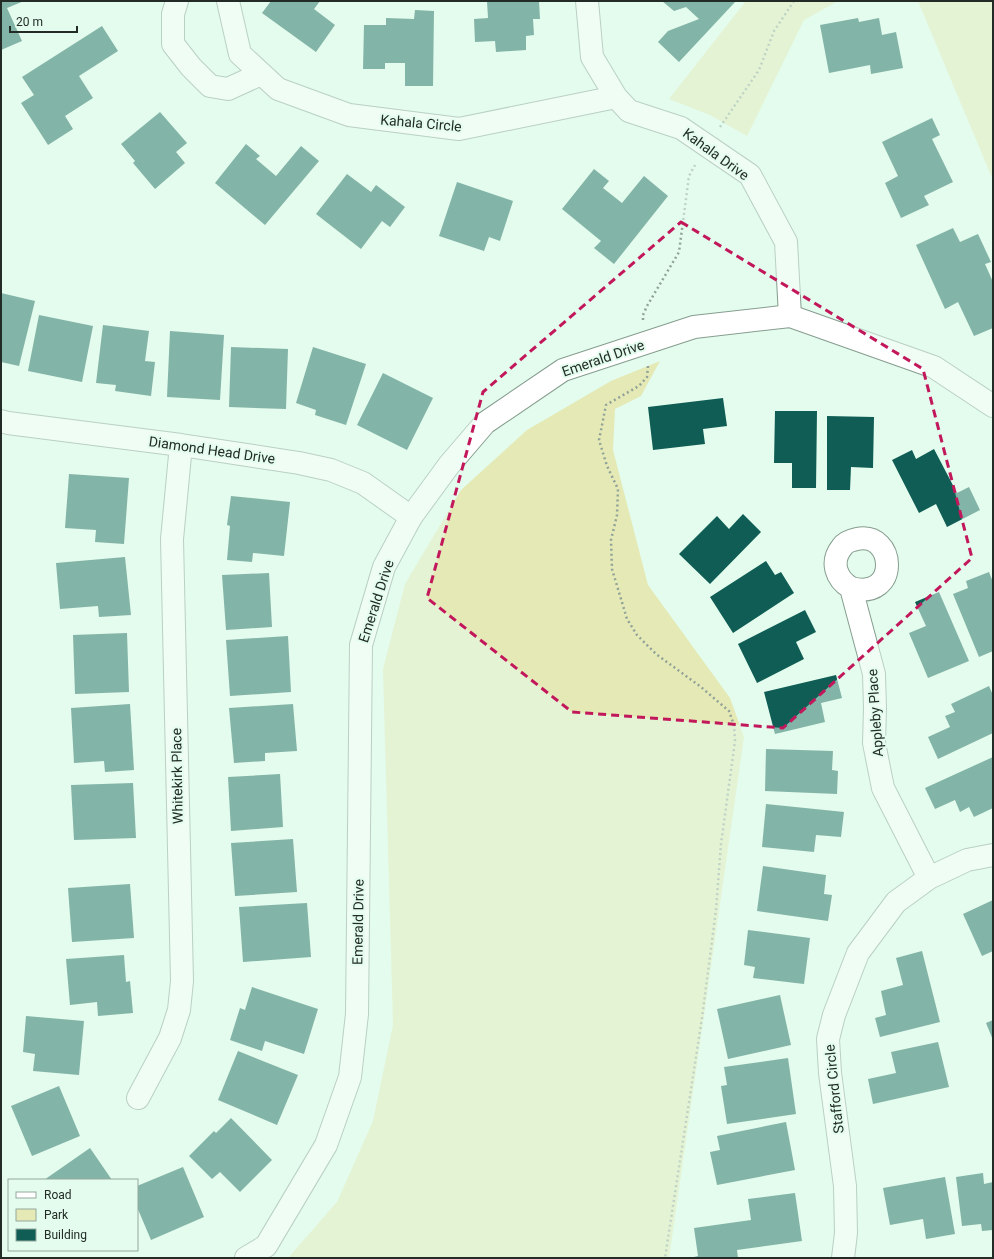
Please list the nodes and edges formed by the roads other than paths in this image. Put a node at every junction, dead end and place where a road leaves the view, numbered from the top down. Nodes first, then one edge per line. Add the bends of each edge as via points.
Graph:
1 (177, 1) edge
2 (228, 1) edge
3 (587, 1) edge
4 (261, 74) junction
5 (616, 97) junction
6 (790, 316) junction
7 (993, 406) edge
8 (1, 421) edge
9 (181, 445) junction
10 (411, 517) junction
11 (851, 588) dead end
12 (993, 855) edge
13 (929, 878) junction
14 (138, 1098) dead end
15 (246, 1258) edge
16 (843, 1258) edge

1 - 4 street via 173,14 174,44 191,67 210,86 228,89
2 - 4 street, Kahala Circle via 240,54
3 - 5 street via 592,56
4 - 5 street, Kahala Circle via 278,89 349,115 459,129
5 - 6 street, Kahala Drive via 629,111 681,128 750,175 786,242
6 - 7 street, Emerald Drive via 934,367
6 - 10 street, Emerald Drive via 694,328 563,370 485,424 449,465
8 - 9 street, Diamond Head Drive
9 - 10 street, Diamond Head Drive via 331,470 363,484
9 - 14 street, Whitekirk Place via 172,539 182,981 179,1010 170,1038
10 - 15 street, Emerald Drive via 384,568 361,645 357,1014 350,1077 326,1145 266,1246
11 - 13 street, Appleby Place via 874,674 874,743 883,788
12 - 13 street, Stafford Circle via 967,860
13 - 16 street, Stafford Circle via 896,902 858,953 834,1015 828,1039 845,1186 846,1233

